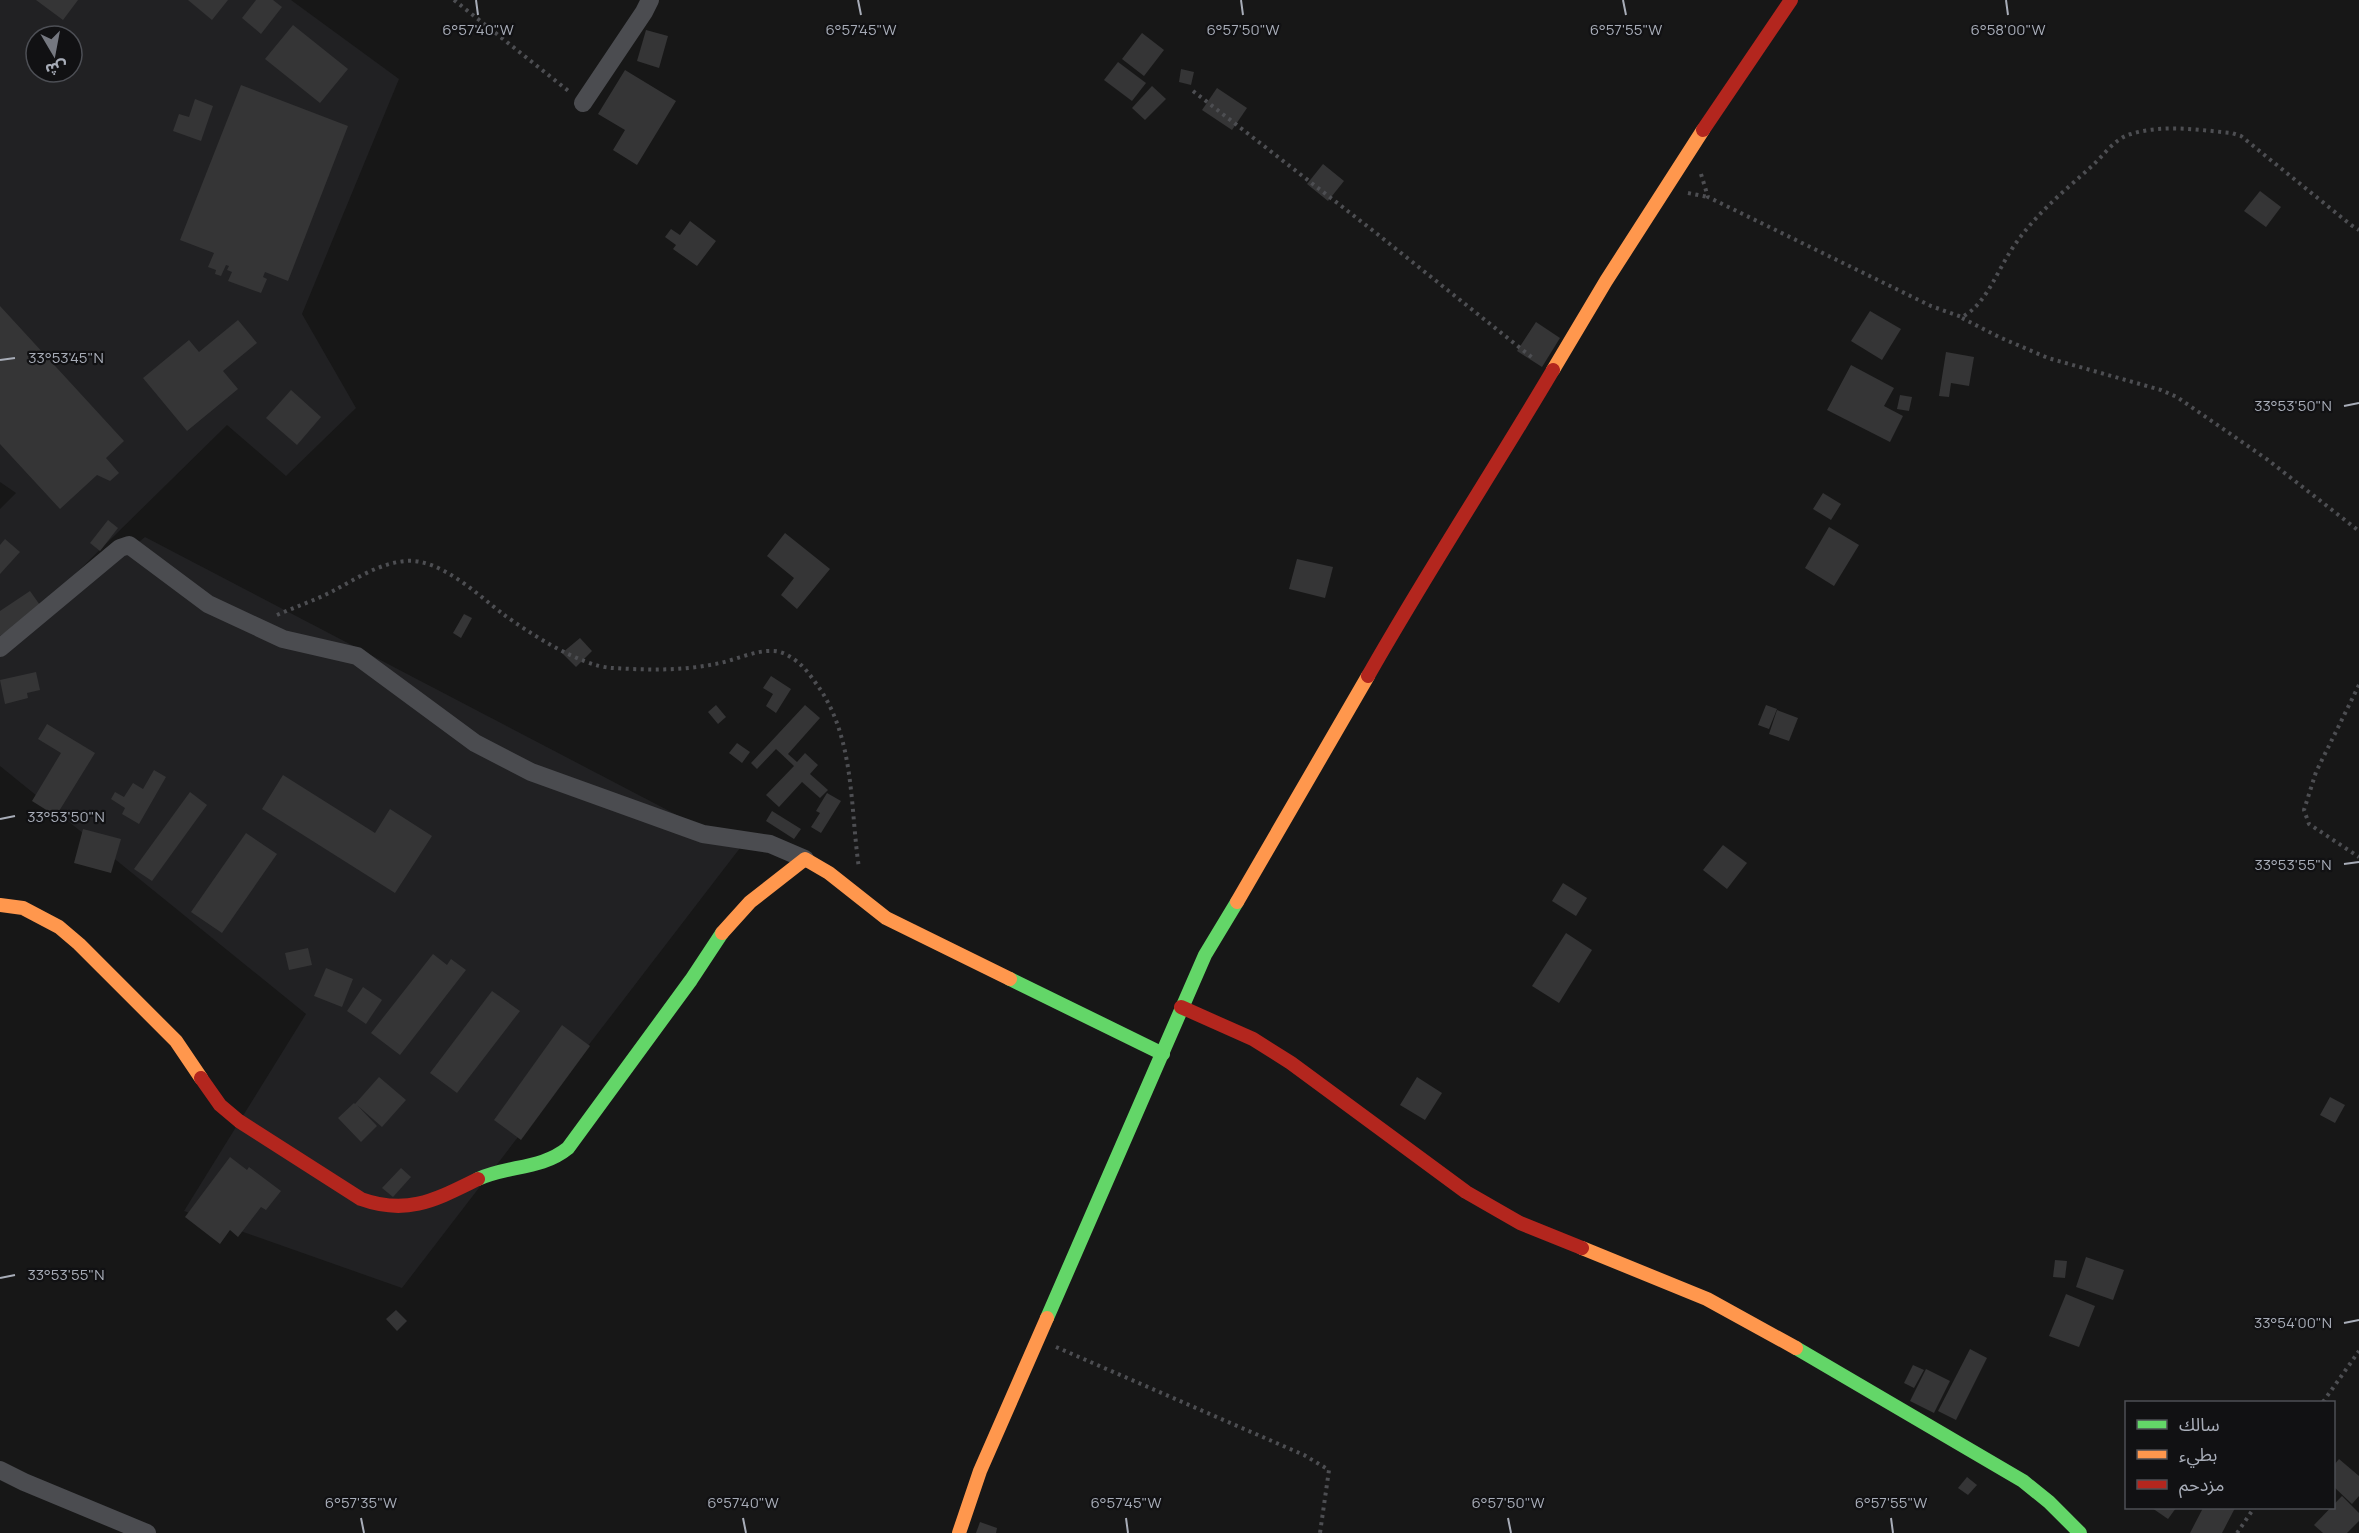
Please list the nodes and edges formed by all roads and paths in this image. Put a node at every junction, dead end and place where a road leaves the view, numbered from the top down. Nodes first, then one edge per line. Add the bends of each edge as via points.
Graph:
1 (454, 0) edge
2 (650, 0) edge
3 (1791, 0) edge
4 (1193, 91) dead end
5 (583, 103) joint
6 (1698, 137) junction
7 (2359, 230) edge
8 (1962, 317) junction
9 (1551, 373) junction
10 (2359, 531) edge
11 (277, 615) dead end
12 (0, 648) edge
13 (2359, 685) edge
14 (2359, 857) edge
15 (805, 859) junction
16 (859, 871) dead end
17 (0, 905) edge
18 (1181, 1007) junction
19 (1163, 1054) junction
20 (1039, 1339) junction
21 (2359, 1351) edge
22 (2325, 1401) edge
23 (0, 1470) edge
24 (2253, 1509) edge
25 (147, 1533) edge
26 (959, 1533) edge
27 (1320, 1533) edge
28 (2080, 1533) edge
29 (2237, 1533) edge

1 - 5 path
2 - 5 street
3 - 6 street
4 - 9 path
6 - 8 path via 1708,197 1931,306
6 - 9 street
7 - 8 path via 2241,136 2170,129 2141,131 2114,144 2059,195 2016,243 1978,307
8 - 10 path via 2048,358 2177,397 2268,460
9 - 18 street via 1411,600 1205,955
11 - 16 path via 377,569 407,561 423,562 453,577 534,634 593,665 681,668 782,652 813,678 842,735
12 - 15 street via 129,544 208,604 283,639 357,656 475,743 531,772 704,834 770,844
13 - 14 path via 2316,772 2304,810 2309,824
15 - 17 street via 750,902 726,927 668,1013 561,1155 551,1161 494,1173 441,1197 394,1207 377,1206 361,1199 238,1121 220,1105 176,1041 79,944 43,917 23,908
15 - 19 street via 886,918
18 - 19 street
18 - 28 street via 1252,1039 1291,1063 1466,1192 1520,1223 1707,1299 1761,1327 2023,1481
19 - 20 street
20 - 26 street via 980,1471
20 - 27 path via 1304,1455 1329,1470
21 - 22 path
23 - 25 street
24 - 29 path

